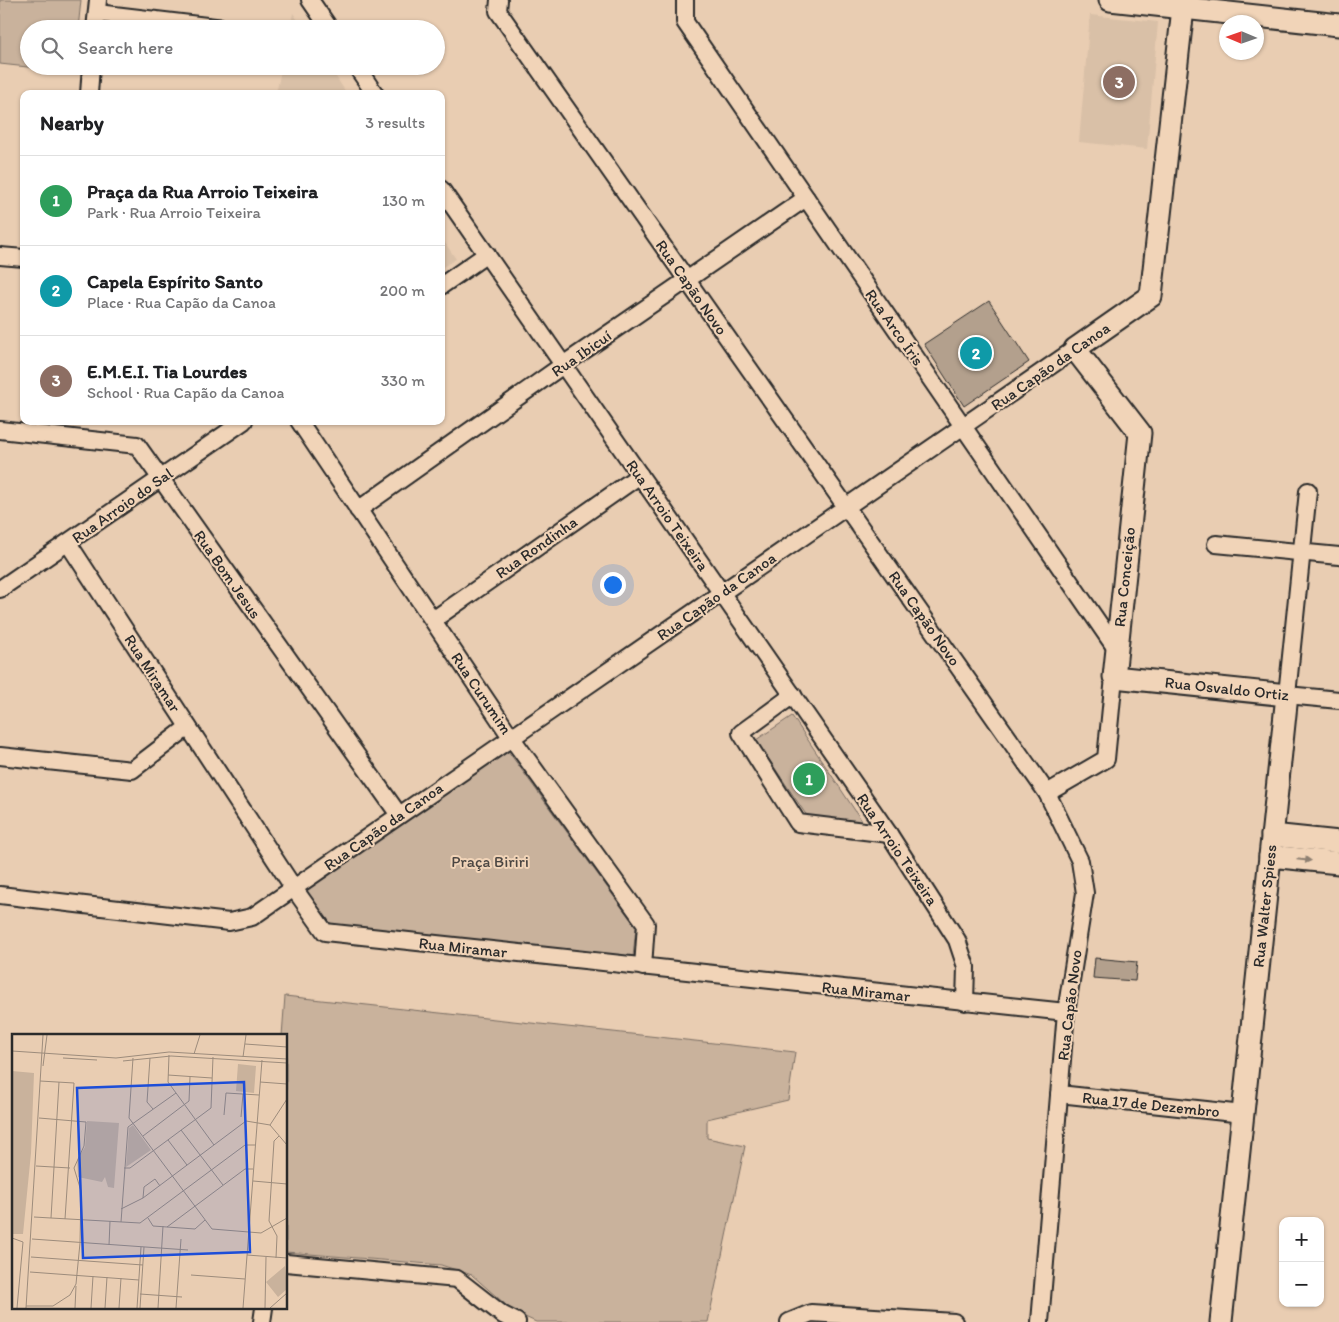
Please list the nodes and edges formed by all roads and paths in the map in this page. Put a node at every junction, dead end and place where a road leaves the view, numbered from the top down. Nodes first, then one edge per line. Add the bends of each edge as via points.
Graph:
1 (310, 0) edge
2 (498, 0) edge
3 (685, 0) edge
4 (1110, 0) edge
5 (1183, 4) edge
6 (97, 14) edge
7 (151, 20) edge
8 (324, 20) edge
9 (1339, 25) edge
10 (90, 75) edge
11 (362, 75) edge
12 (88, 90) edge
13 (372, 90) edge
14 (445, 195) edge
15 (806, 198) junction
16 (487, 254) junction
17 (0, 256) edge
18 (20, 258) edge
19 (687, 280) junction
20 (445, 283) edge
21 (1075, 349) junction
22 (563, 365) junction
23 (238, 425) edge
24 (302, 425) edge
25 (963, 426) junction
26 (0, 430) edge
27 (640, 475) junction
28 (161, 479) junction
29 (1308, 491) dead end
30 (846, 507) junction
31 (358, 510) junction
32 (68, 542) junction
33 (1216, 544) dead end
34 (1302, 552) junction
35 (1339, 556) edge
36 (0, 589) edge
37 (722, 592) junction
38 (433, 620) junction
39 (1117, 650) junction
40 (1114, 677) junction
41 (793, 695) junction
42 (1287, 695) junction
43 (1339, 700) edge
44 (188, 727) junction
45 (511, 737) junction
46 (0, 756) edge
47 (1047, 792) junction
48 (399, 815) junction
49 (889, 834) junction
50 (1272, 835) junction
51 (1339, 842) edge
52 (1270, 856) junction
53 (1339, 863) edge
54 (293, 888) junction
55 (0, 895) edge
56 (643, 967) junction
57 (965, 1002) junction
58 (1066, 1012) junction
59 (1059, 1094) junction
60 (1243, 1114) junction
61 (288, 1263) edge
62 (517, 1322) edge
63 (789, 1322) edge
64 (954, 1322) edge
65 (1040, 1322) edge
66 (1221, 1322) edge

1 - 8 street
2 - 19 street, Rua Capão Novo via 498,11
3 - 15 street, Rua Arco Íris via 685,22
4 - 5 street
5 - 9 street
5 - 21 street, Rua Capão da Canoa via 1151,296
6 - 7 street
10 - 12 street
11 - 13 street
14 - 16 street, Rua Arroio Teixeira
15 - 19 street, Rua Ibicuí
15 - 25 street, Rua Arco Íris
16 - 20 street
16 - 22 street, Rua Arroio Teixeira
17 - 18 street
19 - 22 street, Rua Ibicuí
19 - 30 street, Rua Capão Novo
21 - 25 street, Rua Capão da Canoa
21 - 39 street, Rua Conceição via 1140,433
22 - 27 street, Rua Arroio Teixeira
22 - 31 street, Rua Ibicuí
23 - 28 street, Rua Arroio do Sal
24 - 31 street, Rua Curumim
25 - 30 street, Rua Capão da Canoa
25 - 39 street, Rua Arco Íris
26 - 28 street, Rua Bom Jesus via 137,445
27 - 37 street, Rua Arroio Teixeira
27 - 38 street, Rua Rondinha
28 - 32 street, Rua Arroio do Sal
28 - 48 street, Rua Bom Jesus
29 - 34 street, Rua Walter Spiess
30 - 37 street, Rua Capão da Canoa
30 - 47 street, Rua Capão Novo
31 - 38 street, Rua Curumim
32 - 36 street, Rua Arroio do Sal
32 - 44 street, Rua Miramar
33 - 34 street
34 - 35 street
34 - 42 street, Rua Walter Spiess
37 - 41 street, Rua Arroio Teixeira
37 - 45 street, Rua Capão da Canoa
38 - 45 street, Rua Curumim
39 - 40 street, Rua Conceição
40 - 42 street, Rua Osvaldo Ortiz
40 - 47 street, Rua Conceição via 1106,759
41 - 49 street, Rua Arroio Teixeira
41 - 49 street via 741,733 798,822
42 - 43 street, Rua Osvaldo Ortiz
42 - 50 street, Rua Walter Spiess
44 - 46 street via 132,770
44 - 54 street, Rua Miramar
45 - 48 street, Rua Capão da Canoa
45 - 56 street, Rua Curumim via 646,924
47 - 58 street, Rua Capão Novo via 1080,861 1085,893
48 - 54 street, Rua Capão da Canoa
49 - 57 street, Rua Arroio Teixeira via 957,940 966,967
50 - 51 street
50 - 52 street, Rua Walter Spiess
52 -> 53 street
52 - 60 street, Rua Walter Spiess
54 - 55 street, Rua Capão da Canoa via 252,917 229,922
54 - 56 street, Rua Miramar via 325,932
56 - 57 street, Rua Miramar
57 - 58 street, Rua Miramar
58 - 59 street, Rua Capão Novo
59 - 60 street, Rua 17 de Dezembro
59 - 65 street, Rua Capão Novo
60 - 66 street, Rua Walter Spiess
61 - 62 street via 457,1279
63 - 64 street via 811,1312

